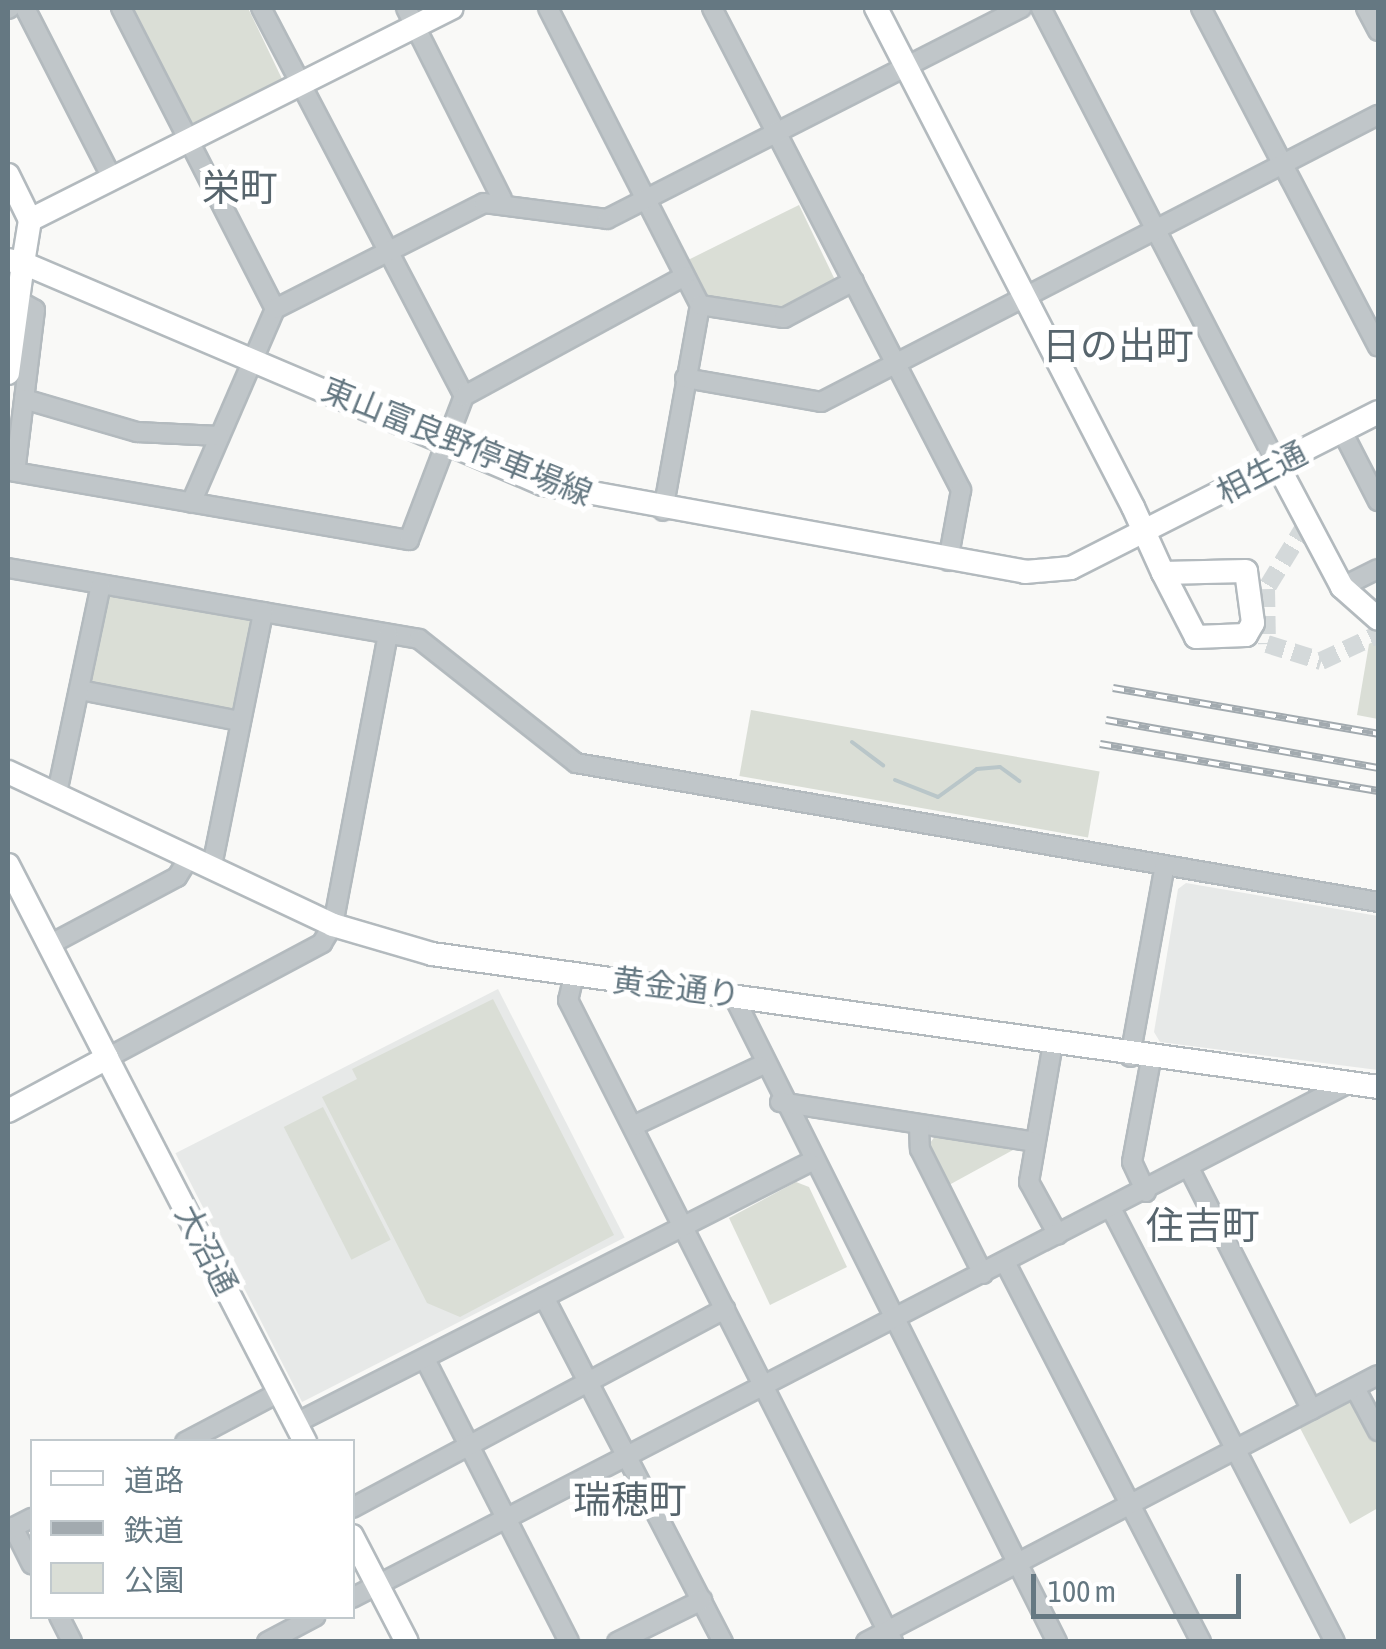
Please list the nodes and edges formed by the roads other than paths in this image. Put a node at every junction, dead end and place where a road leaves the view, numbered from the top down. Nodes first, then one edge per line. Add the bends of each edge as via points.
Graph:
1 (25, 8) edge
2 (121, 8) edge
3 (261, 8) edge
4 (452, 8) edge
5 (548, 8) edge
6 (712, 8) edge
7 (876, 8) edge
8 (1021, 8) edge
9 (1040, 8) edge
10 (1201, 8) edge
11 (1366, 8) edge
12 (411, 17) edge
13 (1378, 31) edge
14 (906, 66) junction
15 (301, 84) junction
16 (1378, 116) edge
17 (776, 132) junction
18 (186, 145) junction
19 (1283, 163) junction
20 (8, 176) edge
21 (113, 180) junction
22 (502, 199) junction
23 (646, 201) junction
24 (30, 220) junction
25 (1155, 229) junction
26 (387, 250) junction
27 (15, 262) edge
28 (685, 276) junction
29 (854, 282) junction
30 (13, 297) edge
31 (1025, 298) junction
32 (700, 304) junction
33 (275, 309) junction
34 (1378, 346) edge
35 (252, 358) junction
36 (896, 364) junction
37 (8, 373) edge
38 (685, 378) junction
39 (464, 396) junction
40 (24, 399) junction
41 (1378, 412) edge
42 (1342, 431) junction
43 (220, 436) junction
44 (447, 444) junction
45 (1278, 466) junction
46 (1378, 501) edge
47 (191, 504) junction
48 (663, 511) junction
49 (1144, 531) junction
50 (948, 561) junction
51 (8, 568) edge
52 (1378, 569) edge
53 (1162, 573) dead end
54 (101, 584) junction
55 (1342, 587) junction
56 (263, 612) junction
57 (1378, 620) edge
58 (388, 634) junction
59 (80, 690) junction
60 (240, 721) junction
61 (8, 772) edge
62 (56, 793) junction
63 (190, 856) junction
64 (1164, 865) junction
65 (212, 866) junction
66 (8, 869) edge
67 (1378, 902) edge
68 (334, 925) junction
69 (49, 945) junction
70 (574, 975) junction
71 (732, 995) junction
72 (1053, 1043) junction
73 (108, 1058) junction
74 (1140, 1058) junction
75 (760, 1066) junction
76 (1348, 1084) junction
77 (1378, 1088) edge
78 (780, 1102) junction
79 (8, 1111) edge
80 (918, 1125) junction
81 (633, 1126) junction
82 (1034, 1142) junction
83 (810, 1162) junction
84 (1189, 1168) junction
85 (1146, 1192) junction
86 (1112, 1210) junction
87 (684, 1228) junction
88 (1058, 1235) junction
89 (1005, 1262) junction
90 (983, 1274) junction
91 (544, 1297) junction
92 (725, 1309) junction
93 (894, 1318) junction
94 (426, 1360) junction
95 (1378, 1376) edge
96 (586, 1379) junction
97 (764, 1387) junction
98 (1355, 1388) junction
99 (280, 1392) junction
100 (1312, 1410) junction
101 (1378, 1431) edge
102 (300, 1432) edge
103 (191, 1439) edge
104 (468, 1444) junction
105 (1236, 1448) junction
106 (629, 1457) junction
107 (1130, 1505) junction
108 (355, 1506) edge
109 (506, 1520) junction
110 (10, 1529) edge
111 (355, 1542) edge
112 (30, 1562) edge
113 (1016, 1565) junction
114 (378, 1586) junction
115 (355, 1597) edge
116 (702, 1600) junction
117 (65, 1619) edge
118 (291, 1629) edge
119 (890, 1636) edge
120 (72, 1642) edge
121 (267, 1642) edge
122 (407, 1642) edge
123 (569, 1642) edge
124 (617, 1642) edge
125 (723, 1642) edge
126 (866, 1642) edge
127 (1057, 1642) edge
128 (1201, 1642) edge
129 (1335, 1642) edge

1 - 21 street
2 - 18 street
3 - 15 street
4 - 12 street
5 - 23 street
6 - 17 street
7 - 14 street
8 - 14 street
9 - 25 street
10 - 19 street
11 - 13 street
12 - 15 street
12 - 22 street
14 - 17 street
14 - 31 street
15 - 18 street
15 - 26 street
16 - 19 street
17 - 23 street
17 - 29 street
18 - 21 street
18 - 33 street
19 - 25 street
19 - 34 street
20 - 24 street
21 - 24 street
22 - 23 street via 590,220
22 - 26 street
23 - 28 street
24 - 27 street
25 - 31 street
25 - 45 street
26 - 33 street
26 - 39 street
27 - 30 street
27 - 35 street, 東山富良野停車場線
28 - 32 street
28 - 39 street
29 - 32 street via 784,318
29 - 36 street
30 - 37 street
30 - 40 street via 35,310
31 - 36 street
31 - 49 street
32 - 38 street
33 - 35 street
35 - 43 street
35 - 44 street, 東山富良野停車場線
36 - 38 street via 821,402
36 - 50 street via 961,490
38 - 48 street
39 - 44 street
40 - 43 street via 137,432
40 - 47 street via 15,472
41 - 42 street, 相生通
42 - 45 street, 相生通
42 - 46 street
43 - 47 street
44 - 47 street via 409,540
44 - 48 street, 東山富良野停車場線 via 543,484
45 - 49 street, 相生通
45 - 55 street
48 - 50 street, 東山富良野停車場線
49 - 50 street, 東山富良野停車場線 via 1052,572
49 - 53 street
51 - 54 street
52 - 55 street
54 - 56 street
54 - 59 street
55 - 57 street
56 - 58 street
56 - 60 street
58 - 64 street via 419,639 576,763
58 - 68 street
59 - 60 street
59 - 62 street
60 - 65 street
61 - 62 street, 黄金通り
62 - 63 street, 黄金通り
63 - 65 street, 黄金通り
63 - 69 street via 177,877
64 - 67 street
64 - 74 street
65 - 68 street, 黄金通り
66 - 69 street
68 - 70 street, 黄金通り via 432,954
68 - 73 street via 308,956
69 - 73 street
70 - 71 street, 黄金通り
70 - 81 street via 568,1000
71 - 72 street, 黄金通り
71 - 75 street
72 - 74 street, 黄金通り
72 - 82 street
73 - 79 street
73 - 99 street, 大沼通
74 - 76 street, 黄金通り
74 - 85 street via 1132,1162
75 - 78 street
75 - 81 street
76 - 77 street, 黄金通り
76 - 84 street
78 - 80 street
78 - 83 street
80 - 82 street
80 - 90 street via 920,1149
81 - 87 street
82 - 88 street via 1029,1182
83 - 87 street
83 - 93 street
84 - 85 street
84 - 100 street
85 - 86 street
86 - 88 street
86 - 105 street
87 - 91 street
87 - 92 street
88 - 89 street
89 - 90 street
89 - 107 street
90 - 93 street
91 - 94 street
91 - 96 street
92 - 96 street
92 - 97 street
93 - 97 street
93 - 113 street
94 - 102 street
94 - 104 street
95 - 98 street
96 - 104 street
96 - 106 street
97 - 106 street
97 - 119 street
98 - 100 street
98 - 101 street
99 - 102 street, 大沼通
99 - 103 street
100 - 105 street
104 - 108 street
104 - 109 street
105 - 107 street
105 - 129 street
106 - 109 street
106 - 116 street
107 - 113 street
107 - 128 street
109 - 114 street
109 - 123 street
110 - 112 street
111 - 114 street
113 - 119 street
113 - 127 street
114 - 115 street
114 - 122 street
116 - 124 street
116 - 125 street
117 - 120 street
118 - 121 street
119 - 126 street

